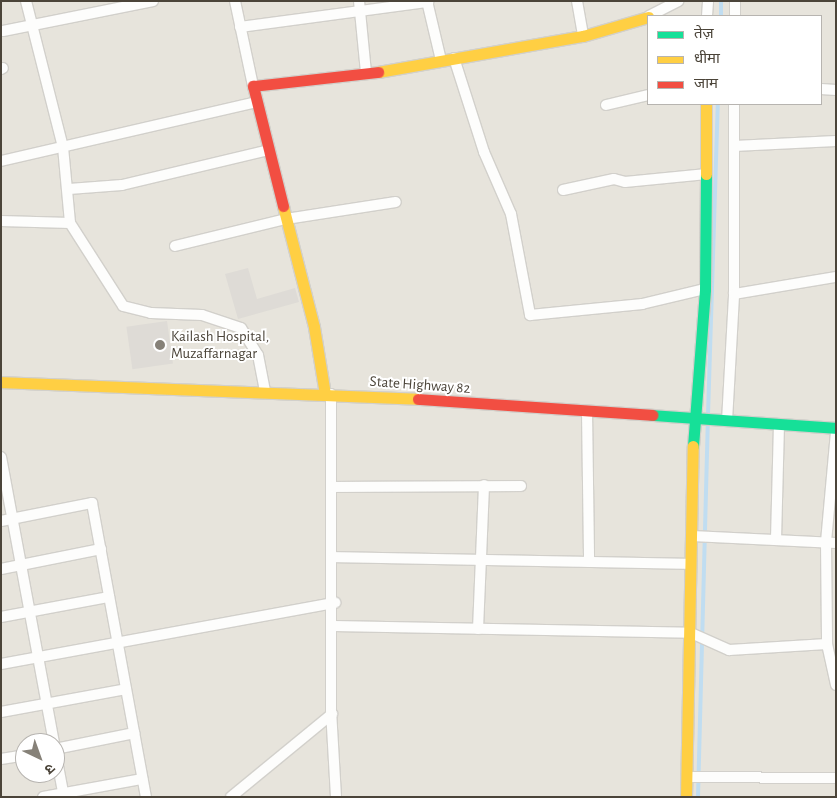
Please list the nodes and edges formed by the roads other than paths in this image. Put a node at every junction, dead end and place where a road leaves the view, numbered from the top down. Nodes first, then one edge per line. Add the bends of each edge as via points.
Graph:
1 (26, 1) edge
2 (153, 1) edge
3 (235, 1) edge
4 (359, 1) edge
5 (578, 1) edge
6 (678, 1) edge
7 (708, 1) edge
8 (735, 1) edge
9 (428, 2) edge
10 (120, 4) edge
11 (360, 12) junction
12 (653, 15) edge
13 (707, 15) edge
14 (735, 15) edge
15 (647, 18) edge
16 (34, 24) junction
17 (240, 28) junction
18 (2, 31) dead end
19 (583, 36) junction
20 (454, 58) junction
21 (441, 60) junction
22 (366, 73) junction
23 (253, 86) junction
24 (822, 89) edge
25 (836, 90) edge
26 (647, 95) edge
27 (257, 102) junction
28 (606, 105) dead end
29 (706, 105) edge
30 (734, 105) edge
31 (836, 141) edge
32 (734, 146) junction
33 (63, 147) junction
34 (269, 150) junction
35 (1, 161) edge
36 (707, 174) junction
37 (70, 189) junction
38 (563, 190) dead end
39 (396, 202) dead end
40 (286, 219) junction
41 (1, 221) edge
42 (70, 223) junction
43 (175, 246) dead end
44 (836, 278) edge
45 (705, 289) junction
46 (734, 294) junction
47 (1, 382) edge
48 (264, 391) junction
49 (328, 394) junction
50 (587, 411) junction
51 (703, 419) junction
52 (727, 421) junction
53 (779, 425) junction
54 (836, 430) edge
55 (1, 457) edge
56 (3, 478) edge
57 (332, 486) junction
58 (484, 486) junction
59 (521, 486) dead end
60 (12, 519) junction
61 (1, 521) edge
62 (695, 536) junction
63 (776, 539) junction
64 (831, 542) edge
65 (101, 549) junction
66 (334, 557) junction
67 (479, 560) junction
68 (589, 562) junction
69 (692, 564) junction
70 (21, 566) junction
71 (1, 570) edge
72 (109, 597) junction
73 (334, 603) junction
74 (29, 612) junction
75 (1, 617) edge
76 (334, 626) junction
77 (478, 629) junction
78 (694, 635) junction
79 (117, 642) junction
80 (827, 644) junction
81 (37, 656) junction
82 (1, 664) edge
83 (836, 685) edge
84 (126, 689) junction
85 (46, 704) junction
86 (1, 712) edge
87 (332, 714) junction
88 (52, 733) edge
89 (134, 733) junction
90 (65, 747) edge
91 (15, 757) edge
92 (1, 759) edge
93 (689, 777) junction
94 (836, 778) edge
95 (142, 779) junction
96 (64, 794) edge
97 (43, 797) edge
98 (146, 797) edge
99 (231, 797) edge
100 (336, 797) edge
101 (686, 797) edge

1 - 16 street
2 - 10 street
3 - 17 street
4 - 11 street
5 - 19 street
6 - 12 street
7 - 13 street
8 - 14 street
9 - 11 street
9 - 21 street
10 - 16 street
11 - 17 street
11 - 22 street
15 - 19 street
16 - 18 street
16 - 33 street
17 - 23 street
19 - 20 street
20 - 21 street
20 - 45 street via 484,152 511,214 530,315 642,304
21 - 22 street
22 - 23 street
23 - 27 street
24 - 25 street
26 - 28 street
27 - 33 street
27 - 34 street
29 - 36 street
30 - 32 street
31 - 32 street
32 - 46 street
33 - 35 street
33 - 37 street
34 - 37 street via 122,185
34 - 40 street
36 - 38 street via 625,182 614,179
36 - 45 street
37 - 42 street
39 - 40 street
40 - 43 street
40 - 49 street
41 - 42 street
42 - 48 street via 123,306 151,313 202,315 241,328 258,355
44 - 46 street
45 - 51 street
46 - 52 street
47 - 48 street, State Highway 82
48 - 49 street, State Highway 82
49 - 50 street, State Highway 82
49 - 57 street
50 - 51 street, State Highway 82
50 - 68 street
51 - 52 street, State Highway 82
51 - 62 street
52 - 53 street, State Highway 82
53 - 54 street, State Highway 82
53 - 63 street
54 - 64 street
55 - 56 street
56 - 60 street
57 - 58 street
57 - 66 street
58 - 59 street
58 - 67 street
60 - 61 street
60 - 65 street via 92,502
60 - 70 street
62 - 63 street
62 - 69 street
63 - 64 street
64 - 80 street
65 - 70 street
65 - 72 street
66 - 67 street
66 - 73 street
67 - 68 street
67 - 77 street
68 - 69 street
69 - 78 street
70 - 71 street
70 - 74 street
72 - 74 street
72 - 79 street
73 - 76 street
73 - 79 street
74 - 75 street
74 - 81 street
76 - 77 street
76 - 87 street
77 - 78 street
78 - 80 street via 729,650
78 - 93 street
79 - 81 street
79 - 84 street
80 - 83 street
81 - 82 street
81 - 85 street
84 - 85 street
84 - 89 street
85 - 86 street
85 - 88 street
87 - 99 street
87 - 100 street
89 - 90 street
89 - 95 street
91 - 92 street
93 - 94 street
93 - 101 street
95 - 96 street
95 - 98 street
96 - 97 street

